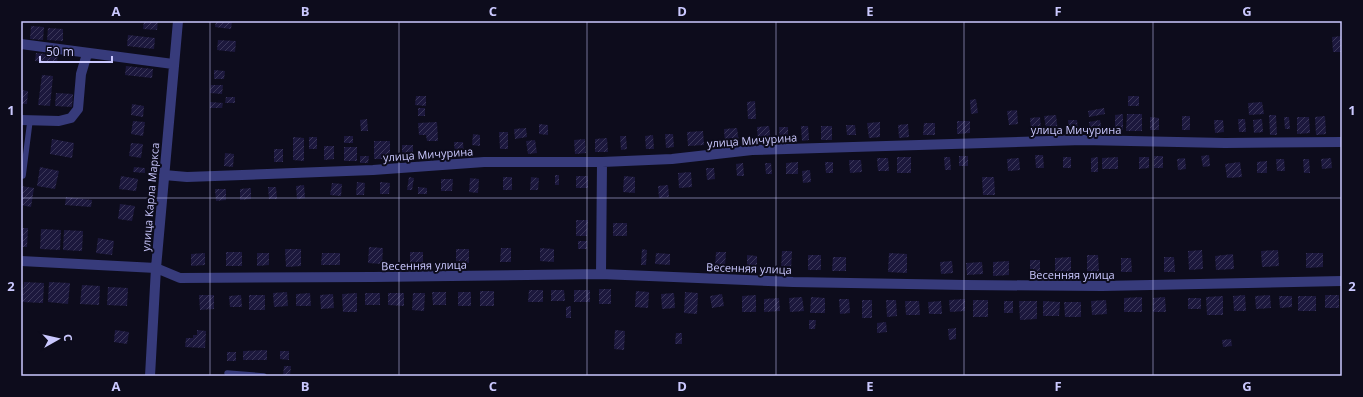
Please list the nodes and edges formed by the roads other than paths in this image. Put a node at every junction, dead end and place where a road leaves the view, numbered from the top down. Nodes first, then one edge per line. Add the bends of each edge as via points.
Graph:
1 (178, 21) edge
2 (21, 44) edge
3 (87, 54) junction
4 (173, 64) junction
5 (26, 121) edge
6 (1342, 142) edge
7 (602, 162) junction
8 (164, 174) junction
9 (23, 176) dead end
10 (21, 261) edge
11 (156, 268) junction
12 (601, 274) junction
13 (1342, 281) edge
14 (227, 373) dead end
15 (150, 376) edge
16 (264, 376) edge

1 - 4 street, улица Карла Маркса
2 - 3 street
3 - 4 street
3 - 5 street via 81,74 78,109 71,118 59,121
4 - 8 street, улица Карла Маркса
5 - 9 lane
6 - 7 street, улица Мичурина via 1083,140 752,150 672,159
7 - 8 street, улица Мичурина via 484,162 358,171 187,177
7 - 12 street
8 - 11 street, улица Карла Маркса
10 - 11 street, Весенняя улица
11 - 12 street, Весенняя улица via 180,278
11 - 15 street, улица Карла Маркса
12 - 13 street, Весенняя улица via 972,286
14 - 16 lane

